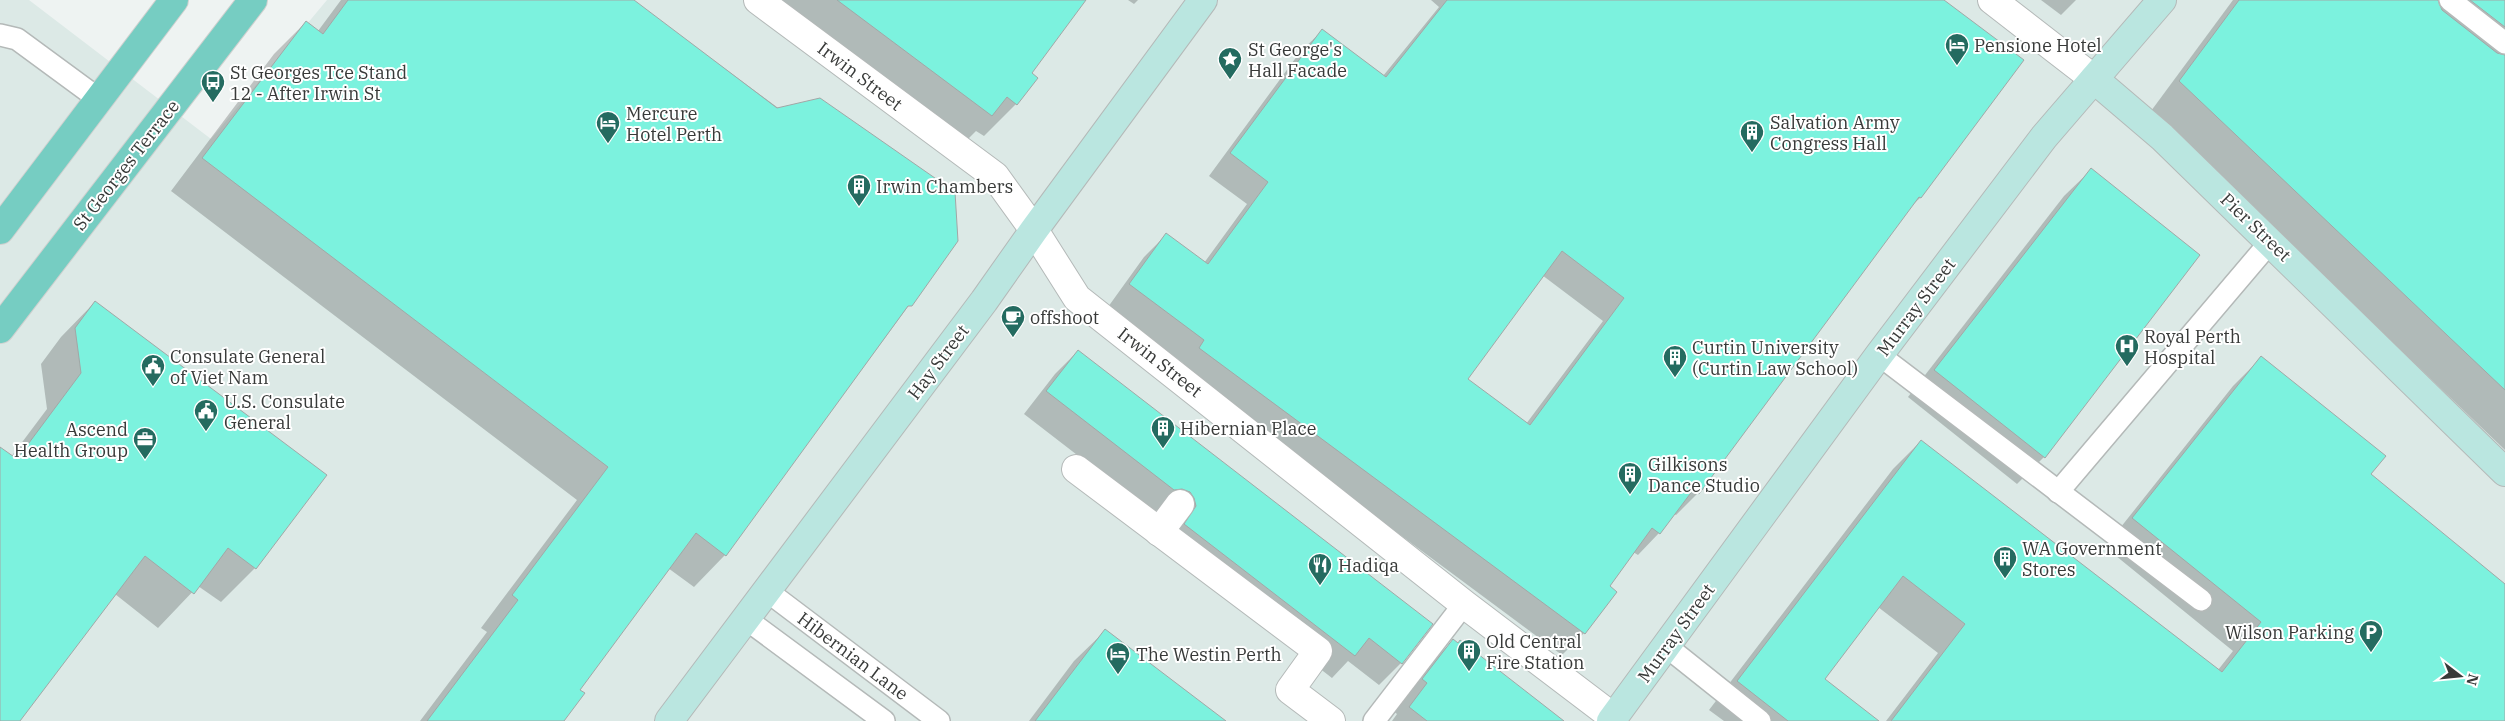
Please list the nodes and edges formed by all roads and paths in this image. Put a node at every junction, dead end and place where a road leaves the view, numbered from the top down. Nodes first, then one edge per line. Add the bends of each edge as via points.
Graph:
1 (174, 0) edge
2 (253, 0) edge
3 (758, 0) edge
4 (1203, 0) edge
5 (1992, 0) edge
6 (2162, 0) edge
7 (2450, 0) edge
8 (0, 35) edge
9 (2505, 43) edge
10 (2094, 79) junction
11 (100, 100) junction
12 (0, 230) edge
13 (1034, 230) junction
14 (2271, 241) junction
15 (0, 329) edge
16 (1879, 355) junction
17 (1076, 469) dead end
18 (2505, 472) edge
19 (2058, 492) junction
20 (1180, 504) dead end
21 (1159, 532) junction
22 (767, 591) junction
23 (2201, 600) dead end
24 (1464, 604) junction
25 (746, 619) junction
26 (1666, 646) junction
27 (1612, 720) edge
28 (669, 721) edge
29 (884, 721) edge
30 (939, 721) edge
31 (1331, 721) edge
32 (1374, 721) edge
33 (1760, 721) edge

1 - 11 main road
2 - 15 main road, St Georges Terrace
3 - 13 street, Irwin Street via 995,176
4 - 13 street, Hay Street
5 - 10 street, Pier Street
6 - 10 street, Murray Street
7 - 9 lane
8 - 11 lane via 17,40
10 - 14 street, Pier Street via 2162,137
10 - 16 street, Murray Street via 2044,137
11 - 12 main road
13 - 22 street, Hay Street
13 - 24 street, Irwin Street via 1077,298
14 - 18 street, Pier Street
14 - 19 lane
16 - 19 lane
16 - 26 street, Murray Street
17 - 21 street
19 - 23 lane
20 - 21 street
21 - 31 street via 1318,651 1290,690
22 - 25 street, Hay Street
22 - 30 lane, Hibernian Lane
24 - 27 street, Irwin Street
24 - 32 lane
25 - 28 street, Hay Street
25 - 29 lane, Hibernian Lane
26 - 27 street, Murray Street
26 - 33 lane

